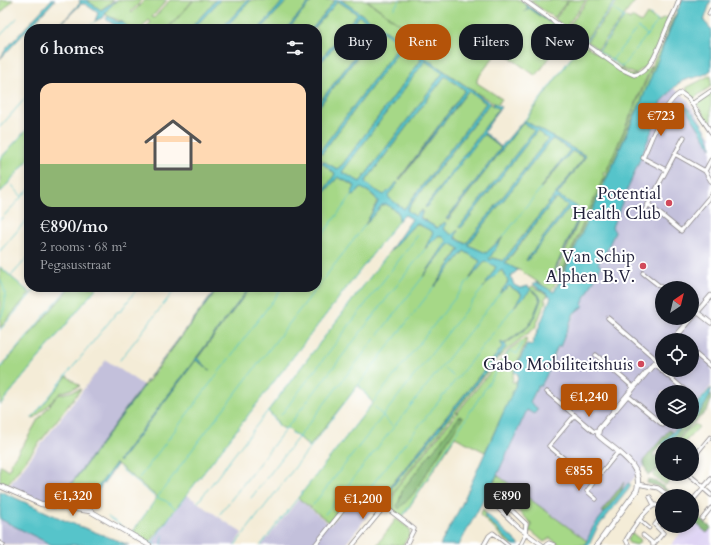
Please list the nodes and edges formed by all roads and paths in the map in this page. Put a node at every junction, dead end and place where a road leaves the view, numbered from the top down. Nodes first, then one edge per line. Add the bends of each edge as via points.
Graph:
1 (524, 0) edge
2 (679, 0) edge
3 (711, 10) edge
4 (709, 14) dead end
5 (711, 91) edge
6 (692, 104) junction
7 (711, 132) edge
8 (684, 137) dead end
9 (675, 154) junction
10 (711, 160) edge
11 (666, 170) junction
12 (704, 171) junction
13 (711, 181) edge
14 (711, 195) edge
15 (648, 204) junction
16 (642, 216) dead end
17 (643, 273) dead end
18 (655, 282) edge
19 (711, 296) edge
20 (699, 309) edge
21 (699, 316) edge
22 (608, 318) dead end
23 (711, 323) edge
24 (596, 356) dead end
25 (699, 357) edge
26 (655, 362) joint
27 (711, 367) edge
28 (672, 377) edge
29 (680, 385) edge
30 (634, 387) junction
31 (547, 392) dead end
32 (627, 395) junction
33 (575, 415) junction
34 (655, 418) edge
35 (598, 432) junction
36 (710, 437) edge
37 (699, 450) edge
38 (618, 452) junction
39 (711, 479) edge
40 (696, 481) edge
41 (593, 483) junction
42 (638, 484) junction
43 (0, 486) edge
44 (704, 488) junction
45 (659, 489) edge
46 (699, 493) edge
47 (711, 495) edge
48 (650, 497) dead end
49 (596, 499) dead end
50 (654, 505) joint
51 (385, 506) junction
52 (711, 508) edge
53 (702, 519) dead end
54 (640, 520) junction
55 (649, 528) dead end
56 (525, 533) junction
57 (663, 533) edge
58 (643, 535) dead end
59 (521, 543) edge
60 (0, 544) edge
61 (653, 544) edge
62 (3, 545) edge
63 (149, 545) edge
64 (315, 545) edge
65 (353, 545) edge
66 (406, 545) edge
67 (484, 545) edge
68 (508, 545) edge
69 (542, 545) edge
70 (546, 545) edge
71 (554, 545) edge
72 (597, 545) edge
73 (628, 545) edge

1 - 2 street via 631,75 637,75 651,61
3 - 4 street
5 - 6 street
6 - 7 street
6 - 11 street via 681,93 674,98 643,158
8 - 9 street
9 - 11 street
9 - 12 street
10 - 12 street
11 - 15 street
12 - 13 street
14 - 15 street via 681,231
15 - 16 street
17 - 18 street
19 - 20 street
21 - 23 street
22 - 26 street
24 - 30 street
25 - 27 street
26 - 30 street
28 - 29 street
30 - 32 street
31 - 33 street
32 - 34 street
32 - 35 street
33 - 35 street via 593,431
33 - 41 street via 549,446
35 - 38 street via 600,437
36 - 37 street
38 - 41 street
38 - 42 street via 633,465 637,472
39 - 44 street
40 - 44 street
41 - 49 street via 587,491
42 - 45 street
42 - 72 street
43 - 63 street via 40,504 90,511
44 - 46 street
44 - 47 street
48 - 50 street
50 - 54 street
51 - 64 street via 364,490 359,490
51 - 65 street
51 - 66 street via 414,529
52 - 53 street
54 - 55 street
54 - 73 street via 626,540
56 - 56 street via 496,506 498,499 526,524
56 - 59 street
56 - 69 street
57 - 61 street
58 - 61 street
60 - 62 street
67 - 68 street via 493,534
70 - 71 street

